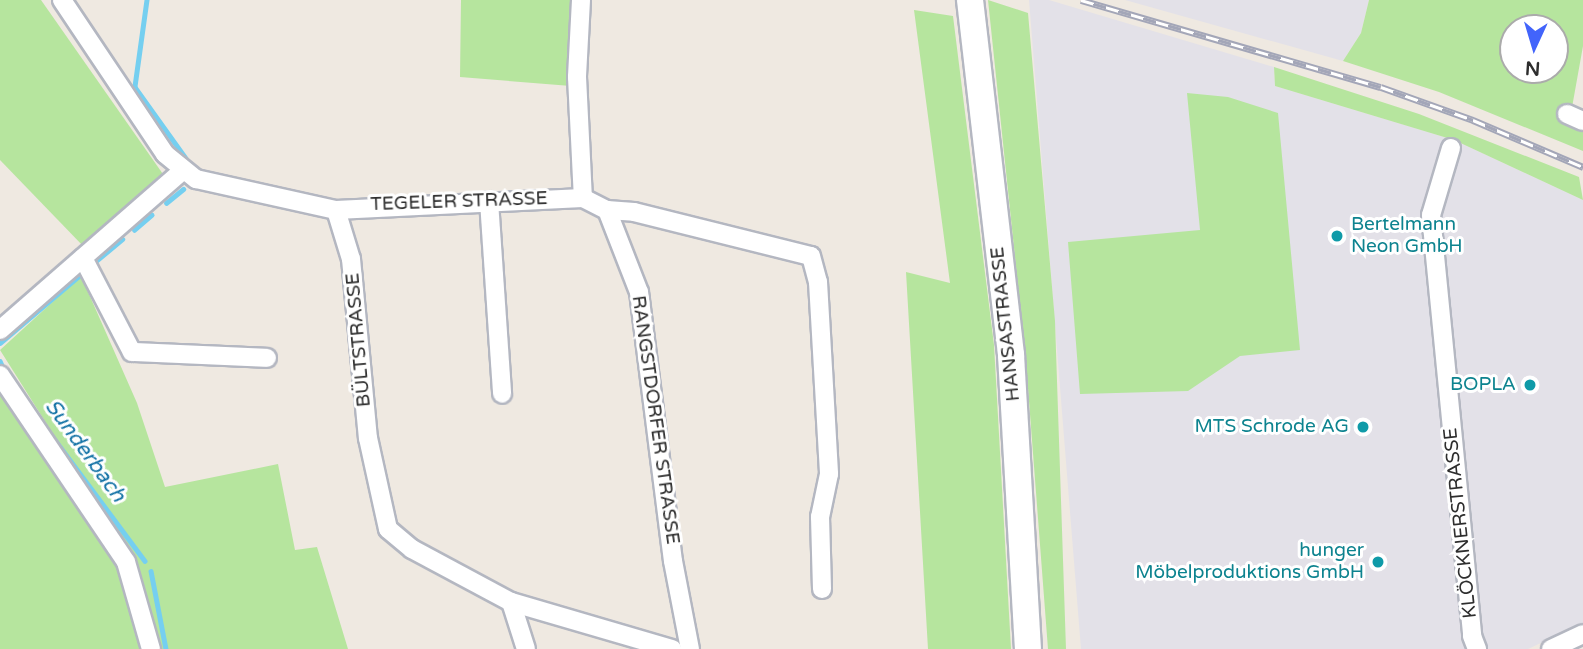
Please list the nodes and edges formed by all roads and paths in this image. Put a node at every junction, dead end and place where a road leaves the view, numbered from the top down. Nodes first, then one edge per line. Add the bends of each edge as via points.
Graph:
1 (62, 0) edge
2 (581, 0) edge
3 (971, 10) edge
4 (1451, 148) dead end
5 (181, 172) junction
6 (583, 198) junction
7 (489, 201) junction
8 (336, 210) junction
9 (607, 210) junction
10 (83, 258) junction
11 (0, 330) edge
12 (267, 358) dead end
13 (0, 375) edge
14 (502, 394) dead end
15 (822, 589) dead end
16 (511, 602) junction
17 (1583, 634) edge
18 (151, 649) edge
19 (526, 649) edge
20 (672, 649) edge
21 (690, 649) edge
22 (1028, 649) edge
23 (1477, 649) edge
24 (1551, 649) edge

1 - 5 street
2 - 6 street via 577,77
3 - 22 main road, HANSASTRASSE via 1011,355
4 - 23 street, KLÖCKNERSTRASSE via 1431,215 1472,636
5 - 8 street
5 - 10 street
6 - 7 street, TEGELER STRASSE
6 - 9 street
7 - 8 street, TEGELER STRASSE
7 - 14 street
8 - 16 street, BÜLTSTRASSE via 351,259 368,438 388,529 412,549
9 - 15 street via 634,212 811,256 818,282 829,474 820,517
9 - 21 street, RANGSTDORFER STRASSE via 639,292 673,561
10 - 11 street
10 - 12 street via 132,352
13 - 18 street via 126,562
16 - 19 street
16 - 20 street, BÜLTSTRASSE
17 - 24 street

